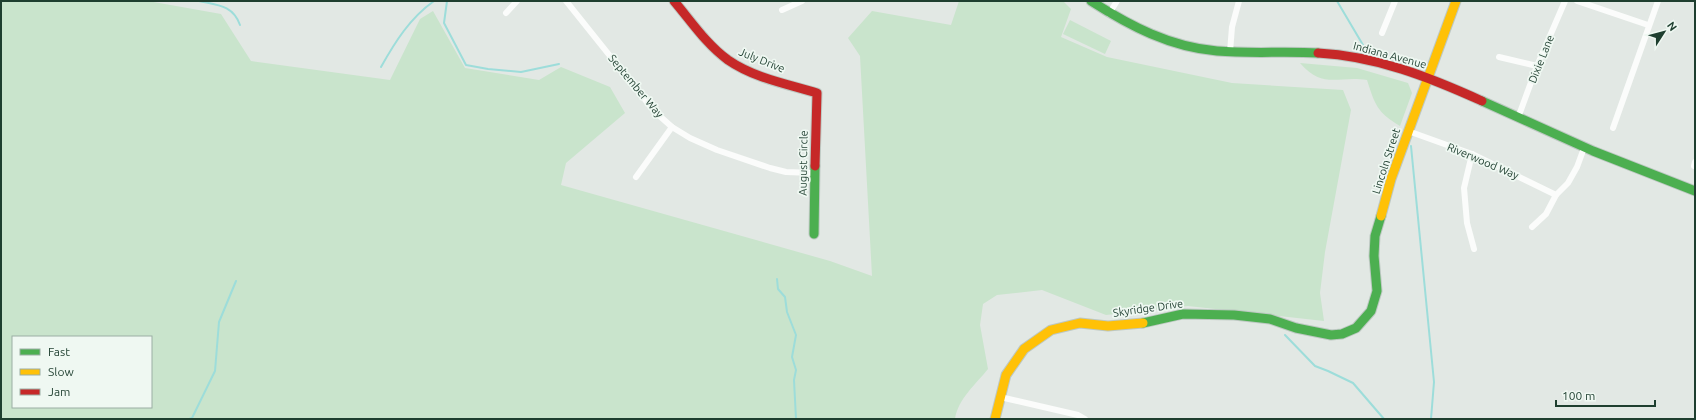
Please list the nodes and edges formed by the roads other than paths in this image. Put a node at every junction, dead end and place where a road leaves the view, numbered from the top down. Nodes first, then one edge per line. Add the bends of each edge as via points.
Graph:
1 (517, 1) edge
2 (566, 1) edge
3 (674, 1) edge
4 (802, 1) edge
5 (1091, 1) edge
6 (1117, 1) edge
7 (1239, 1) edge
8 (1395, 1) edge
9 (1456, 1) edge
10 (1564, 1) edge
11 (1577, 1) edge
12 (1658, 1) edge
13 (782, 10) dead end
14 (506, 13) dead end
15 (1109, 14) junction
16 (1648, 25) junction
17 (1382, 33) dead end
18 (1230, 52) junction
19 (1499, 57) dead end
20 (1537, 66) junction
21 (1429, 78) junction
22 (816, 93) joint
23 (1518, 118) junction
24 (672, 127) junction
25 (1613, 128) dead end
26 (1408, 131) junction
27 (1584, 148) junction
28 (1472, 154) junction
29 (814, 173) junction
30 (636, 177) dead end
31 (1695, 191) edge
32 (1556, 194) junction
33 (1532, 227) dead end
34 (814, 234) dead end
35 (1474, 249) dead end
36 (1356, 328) joint
37 (1000, 397) junction
38 (995, 419) edge
39 (1085, 419) edge

1 - 14 street
2 - 24 street, September Way via 654,111
3 - 22 street, July Drive via 704,38 734,63
4 - 13 street
5 - 15 street, Indiana Avenue
6 - 15 street
7 - 18 street via 1232,27
8 - 17 street
9 - 21 street, Lincoln Street
10 - 20 street, Dixie Lane
11 - 16 street
12 - 16 street
15 - 18 street, Indiana Avenue via 1162,39 1203,49
16 - 25 street
18 - 21 street, Indiana Avenue via 1342,55 1394,66
19 - 20 street
20 - 23 street, Dixie Lane
21 - 23 street, Indiana Avenue
21 - 26 street, Lincoln Street
22 - 29 street, August Circle
23 - 27 street, Indiana Avenue
24 - 29 street, September Way via 717,150 770,168 786,172
24 - 30 street
26 - 28 street, Riverwood Way
26 - 36 street, Lincoln Street via 1375,236 1377,291 1371,311
27 - 31 street, Indiana Avenue
27 - 32 street via 1568,182
28 - 32 street, Riverwood Way
28 - 35 street via 1464,188 1467,223
29 - 34 street, August Circle
32 - 33 street via 1546,214
36 - 37 street, Skyridge Drive via 1331,336 1270,319 1183,314 1141,323 1108,326 1080,323 1051,330 1024,349 1006,375
37 - 38 street, Skyridge Drive
37 - 39 street via 1078,415

